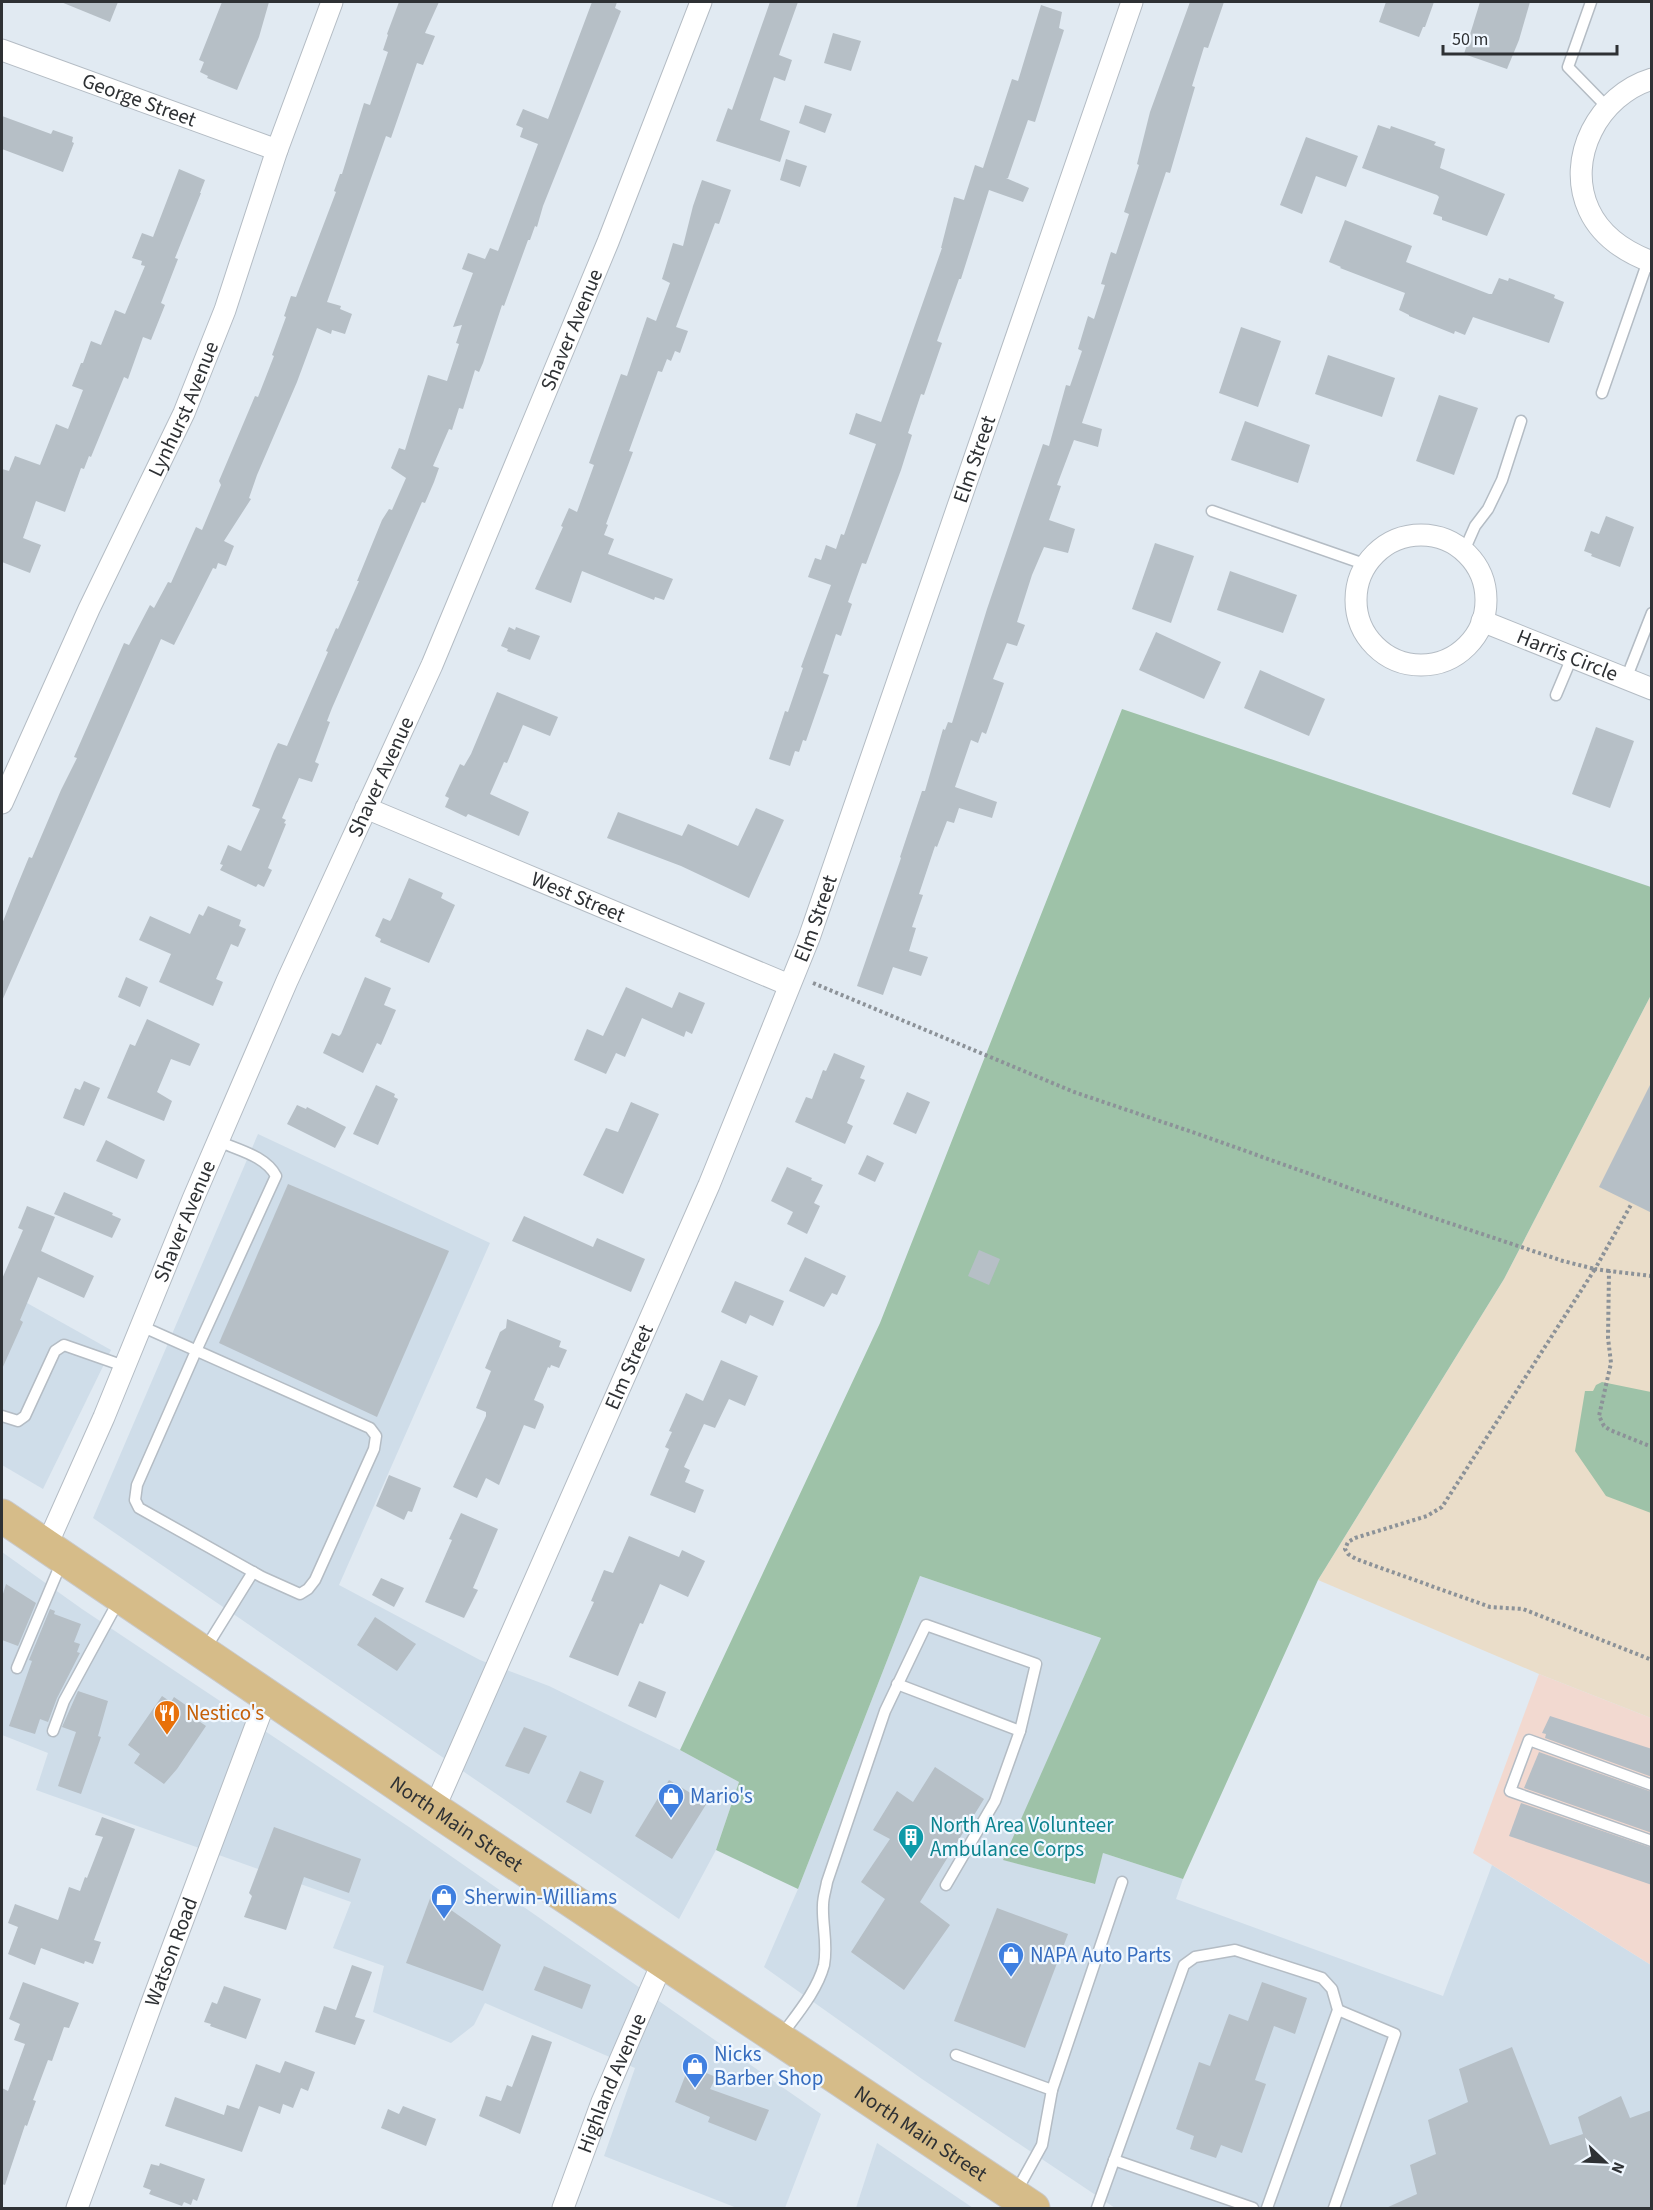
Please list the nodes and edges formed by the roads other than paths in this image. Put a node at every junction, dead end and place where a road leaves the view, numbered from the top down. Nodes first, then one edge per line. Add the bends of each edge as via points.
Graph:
1 (332, 2) edge
2 (701, 2) edge
3 (1131, 2) edge
4 (1592, 2) edge
5 (2, 50) edge
6 (1652, 79) edge
7 (1607, 106) junction
8 (277, 150) junction
9 (1650, 261) edge
10 (1602, 393) dead end
11 (1521, 421) dead end
12 (1212, 511) dead end
13 (1464, 551) junction
14 (1367, 565) junction
15 (1652, 613) edge
16 (1482, 621) junction
17 (1572, 657) junction
18 (1626, 679) junction
19 (1652, 689) edge
20 (1556, 695) dead end
21 (2, 802) edge
22 (366, 808) junction
23 (792, 980) junction
24 (218, 1141) junction
25 (141, 1326) junction
26 (196, 1350) junction
27 (124, 1366) junction
28 (2, 1416) edge
29 (2, 1516) edge
30 (55, 1552) junction
31 (253, 1572) junction
32 (121, 1597) junction
33 (203, 1653) junction
34 (17, 1668) dead end
35 (897, 1684) junction
36 (267, 1696) junction
37 (53, 1731) dead end
38 (1020, 1731) junction
39 (1652, 1785) edge
40 (434, 1809) junction
41 (1652, 1841) edge
42 (1122, 1882) dead end
43 (946, 1885) dead end
44 (663, 1961) junction
45 (1338, 2010) junction
46 (779, 2039) junction
47 (956, 2055) dead end
48 (1052, 2090) junction
49 (1114, 2160) junction
50 (1024, 2202) edge
51 (77, 2208) edge
52 (563, 2208) edge
53 (1097, 2208) edge
54 (1253, 2208) edge
55 (1267, 2208) edge
56 (1334, 2208) edge

1 - 8 street, Lynhurst Avenue
2 - 22 street, Shaver Avenue via 585,296 432,664
3 - 23 street, Elm Street via 879,741
4 - 7 lane via 1568,67
5 - 8 street, George Street
6 - 7 street via 1635,84
7 - 9 street via 1585,148 1582,179 1589,210 1606,235 1629,253
8 - 21 street, Lynhurst Avenue via 225,310 184,413
9 - 10 lane
11 - 13 lane via 1502,480
12 - 14 lane
13 - 14 street via 1442,538 1417,535 1393,541 1372,556
13 - 16 street via 1480,571 1486,596
14 - 16 street via 1359,579 1356,604 1362,629 1377,649 1399,662 1425,665 1449,659 1470,644
15 - 18 lane
16 - 17 street, Harris Circle
17 - 18 street, Harris Circle
17 - 20 lane
18 - 19 street, Harris Circle
22 - 23 street, West Street
22 - 24 street, Shaver Avenue
23 - 40 street, Elm Street via 709,1185
24 - 25 street, Shaver Avenue
24 - 26 lane via 263,1161 276,1176
25 - 26 lane
25 - 27 street, Shaver Avenue
26 - 31 lane via 137,1485 135,1500 139,1508
26 - 31 lane via 370,1428 376,1436 374,1449 308,1589 300,1594
27 - 28 lane via 64,1345 55,1351 25,1416 18,1422
27 - 30 street, Shaver Avenue
29 - 30 main road, North Main Street
30 - 32 main road, North Main Street
30 - 34 lane
31 - 33 lane
32 - 33 main road, North Main Street
32 - 37 lane via 64,1701
33 - 36 main road, North Main Street
35 - 38 lane
35 - 38 lane via 926,1625 1036,1664
35 - 46 lane via 827,1882 823,1905 824,1965 807,2000
36 - 40 main road, North Main Street
36 - 51 street, Watson Road
38 - 43 lane via 995,1801
39 - 41 lane via 1529,1740 1510,1791
40 - 44 main road, North Main Street
42 - 48 lane
44 - 46 main road, North Main Street
44 - 52 street, Highland Avenue via 602,2102
45 - 49 lane via 1332,1989 1322,1978 1235,1950 1195,1957 1184,1965
45 - 55 lane
45 - 56 lane via 1395,2034
46 - 50 main road, North Main Street
47 - 48 lane
48 - 50 lane via 1042,2145
49 - 53 lane
49 - 54 lane

